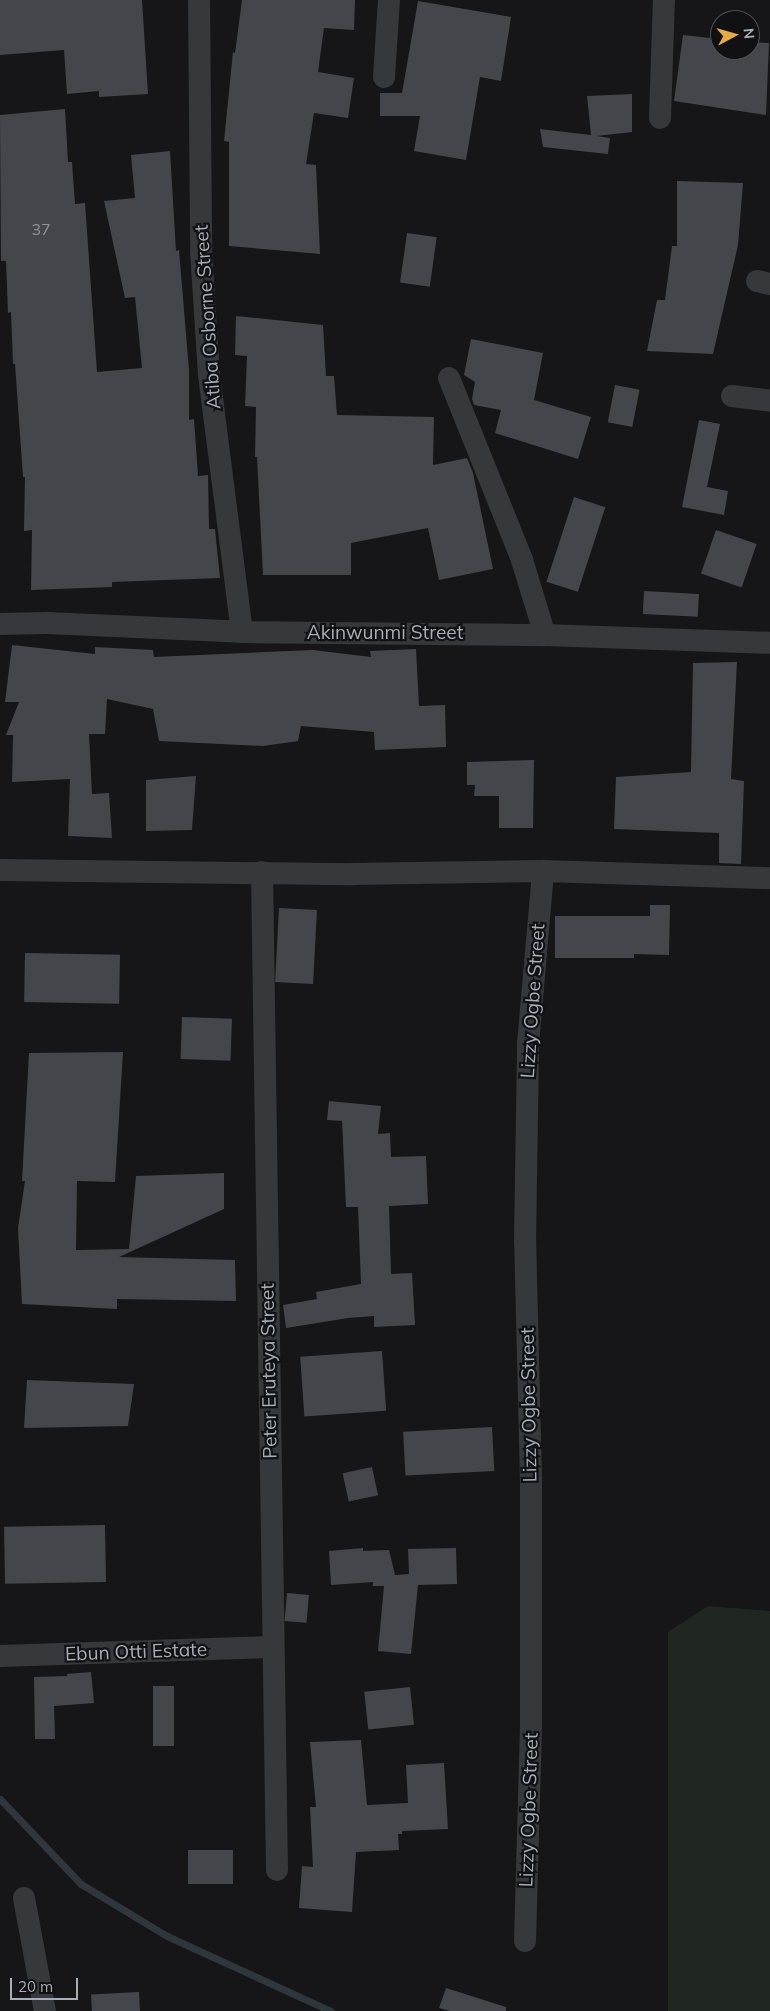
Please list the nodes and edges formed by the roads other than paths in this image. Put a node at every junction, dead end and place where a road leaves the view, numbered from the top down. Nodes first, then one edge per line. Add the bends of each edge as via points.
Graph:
1 (199, 0) edge
2 (389, 0) edge
3 (664, 0) edge
4 (384, 77) dead end
5 (660, 118) dead end
6 (449, 378) dead end
7 (732, 396) dead end
8 (770, 401) edge
9 (0, 624) edge
10 (242, 632) junction
11 (545, 634) junction
12 (770, 643) edge
13 (0, 870) edge
14 (543, 871) junction
15 (262, 872) junction
16 (770, 878) edge
17 (273, 1647) junction
18 (0, 1656) edge
19 (276, 1870) dead end
20 (24, 1898) dead end
21 (525, 1941) dead end
22 (45, 2011) edge

1 - 10 street, Atiba Osborne Street via 201,251 209,375
2 - 4 street
3 - 5 street
6 - 11 street via 522,560
7 - 8 street
9 - 10 street, Akinwunmi Street via 47,623
10 - 11 street, Akinwunmi Street
11 - 12 street, Akinwunmi Street
13 - 15 street
14 - 15 street
14 - 16 street
14 - 21 street, Lizzy Ogbe Street via 528,1044 525,1242 532,1481
15 - 17 street, Peter Eruteya Street
17 - 18 street, Ebun Otti Estate
17 - 19 street, Peter Eruteya Street
20 - 22 street

